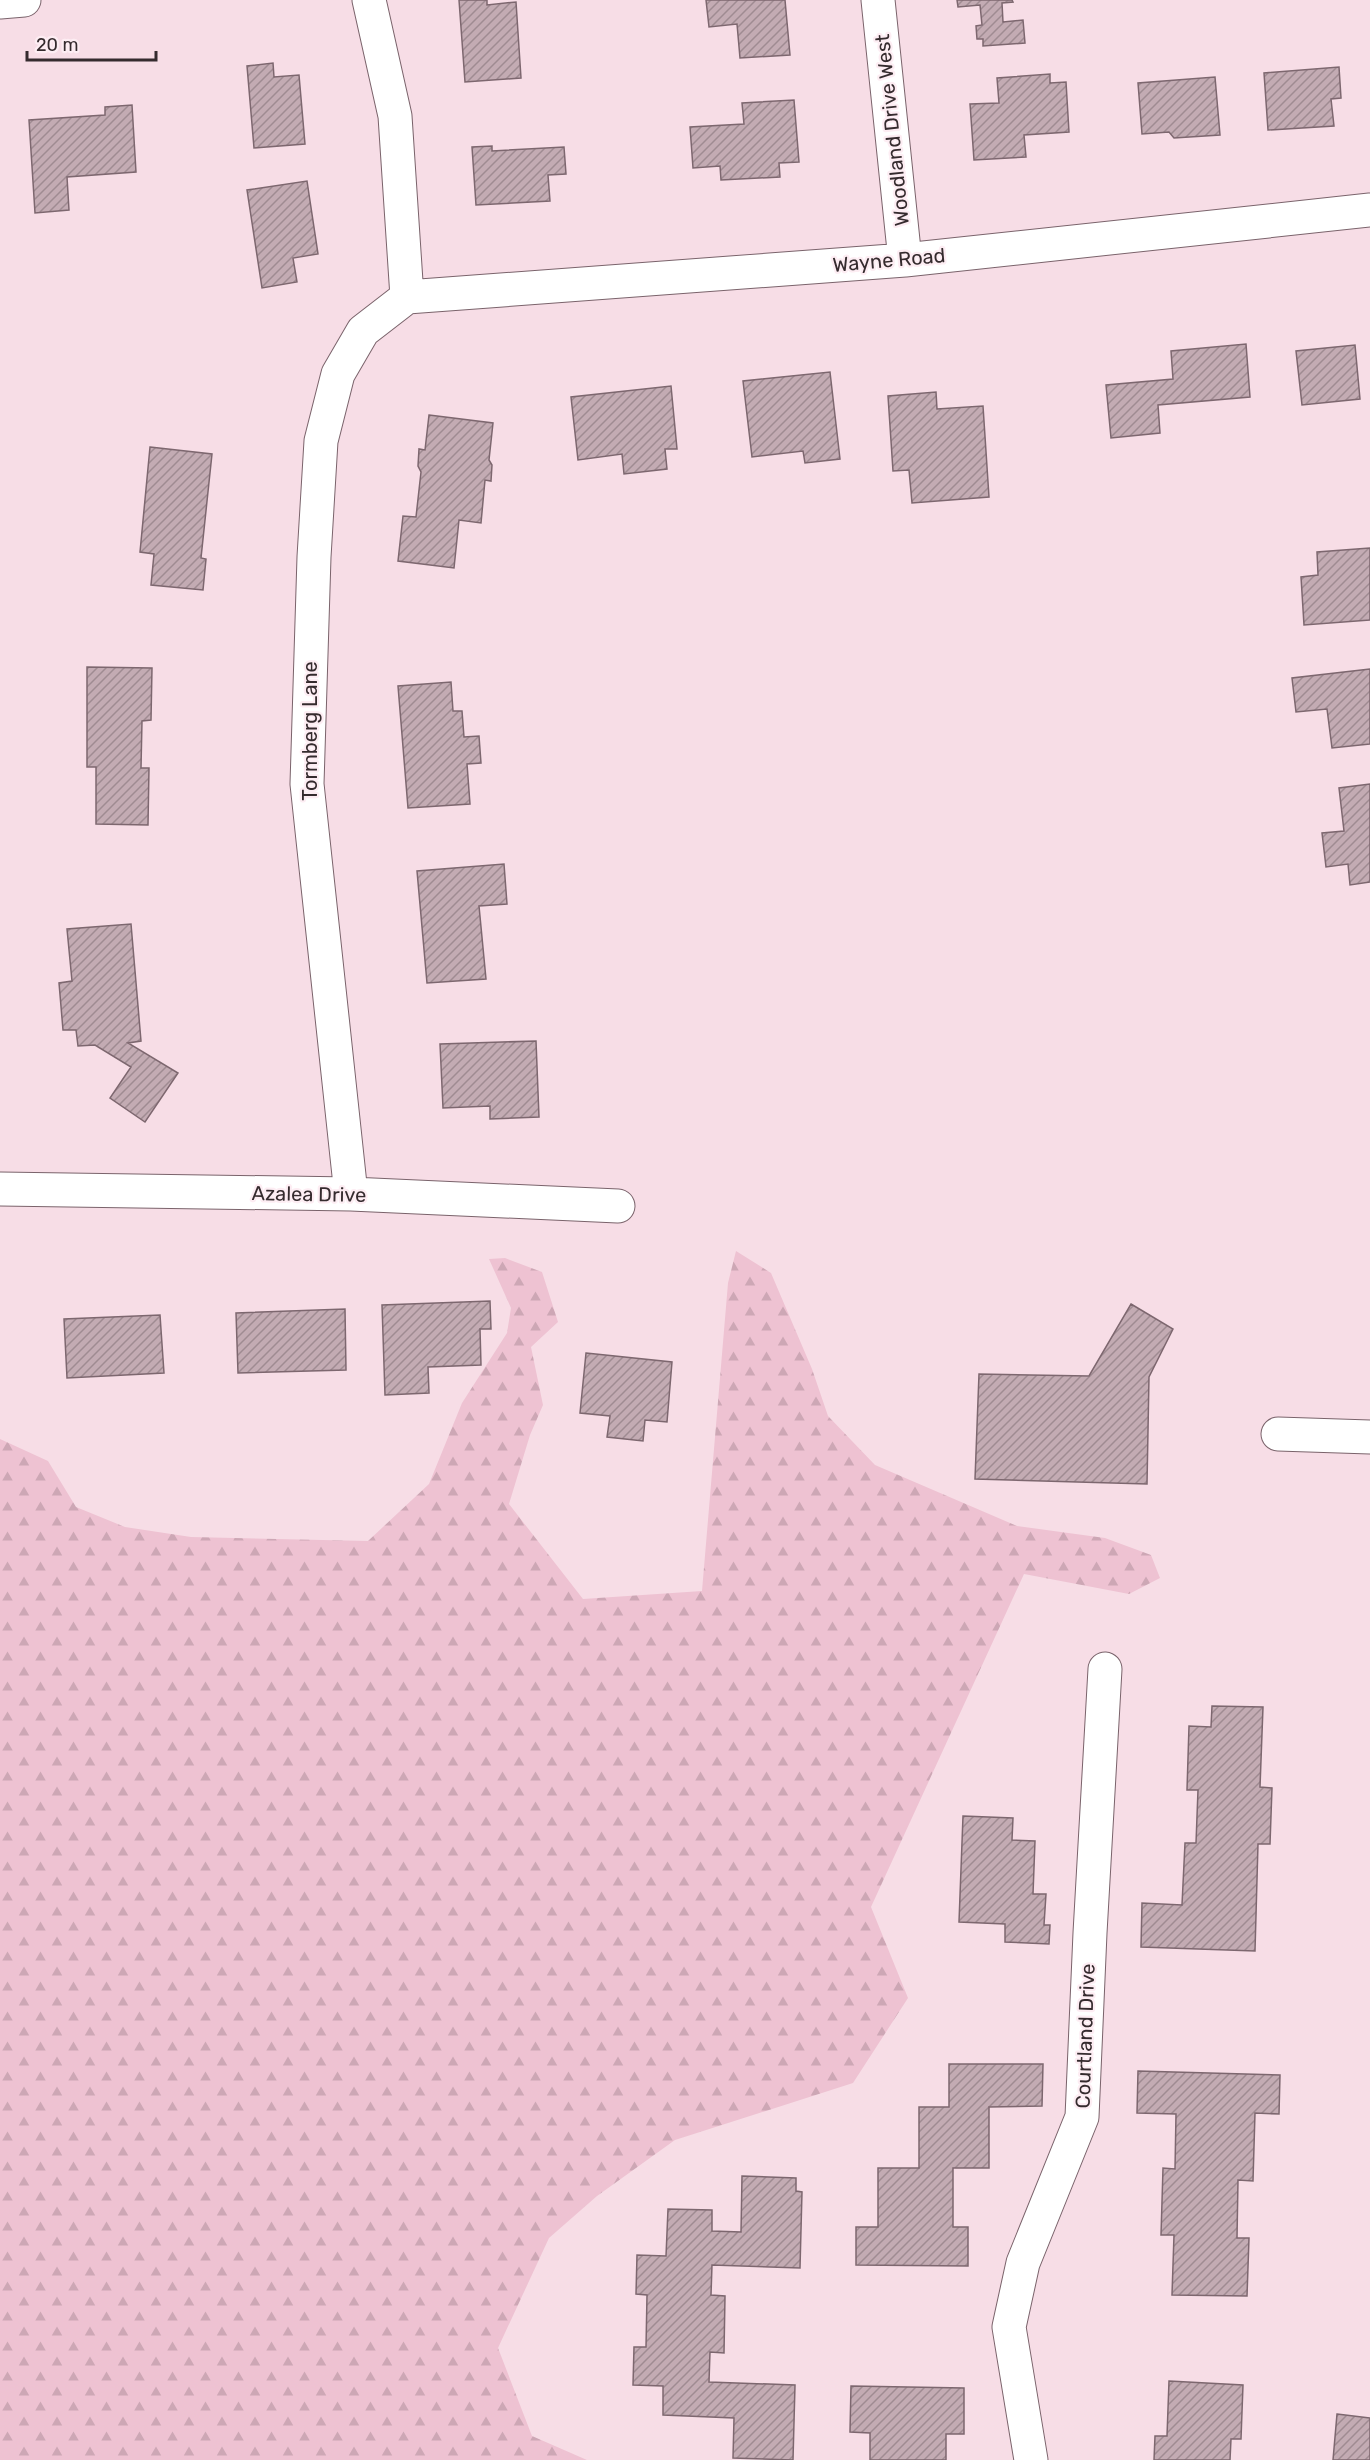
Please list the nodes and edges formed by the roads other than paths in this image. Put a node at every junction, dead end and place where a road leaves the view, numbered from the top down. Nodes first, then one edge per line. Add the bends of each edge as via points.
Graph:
1 (24, 0) edge
2 (369, 0) edge
3 (878, 0) edge
4 (0, 2) edge
5 (1370, 210) edge
6 (906, 260) junction
7 (407, 297) junction
8 (0, 1189) edge
9 (351, 1194) junction
10 (618, 1206) dead end
11 (1278, 1434) dead end
12 (1370, 1437) edge
13 (1105, 1669) dead end
14 (1031, 2460) edge

1 - 4 street
2 - 7 street via 395,116
3 - 6 street, Woodland Drive West
5 - 6 street, Wayne Road
6 - 7 street, Wayne Road
7 - 9 street, Tormberg Lane via 363,331 338,374 321,441 307,784
8 - 9 street, Azalea Drive
9 - 10 street, Azalea Drive
11 - 12 street
13 - 14 street, Courtland Drive via 1082,2117 1023,2263 1009,2327

